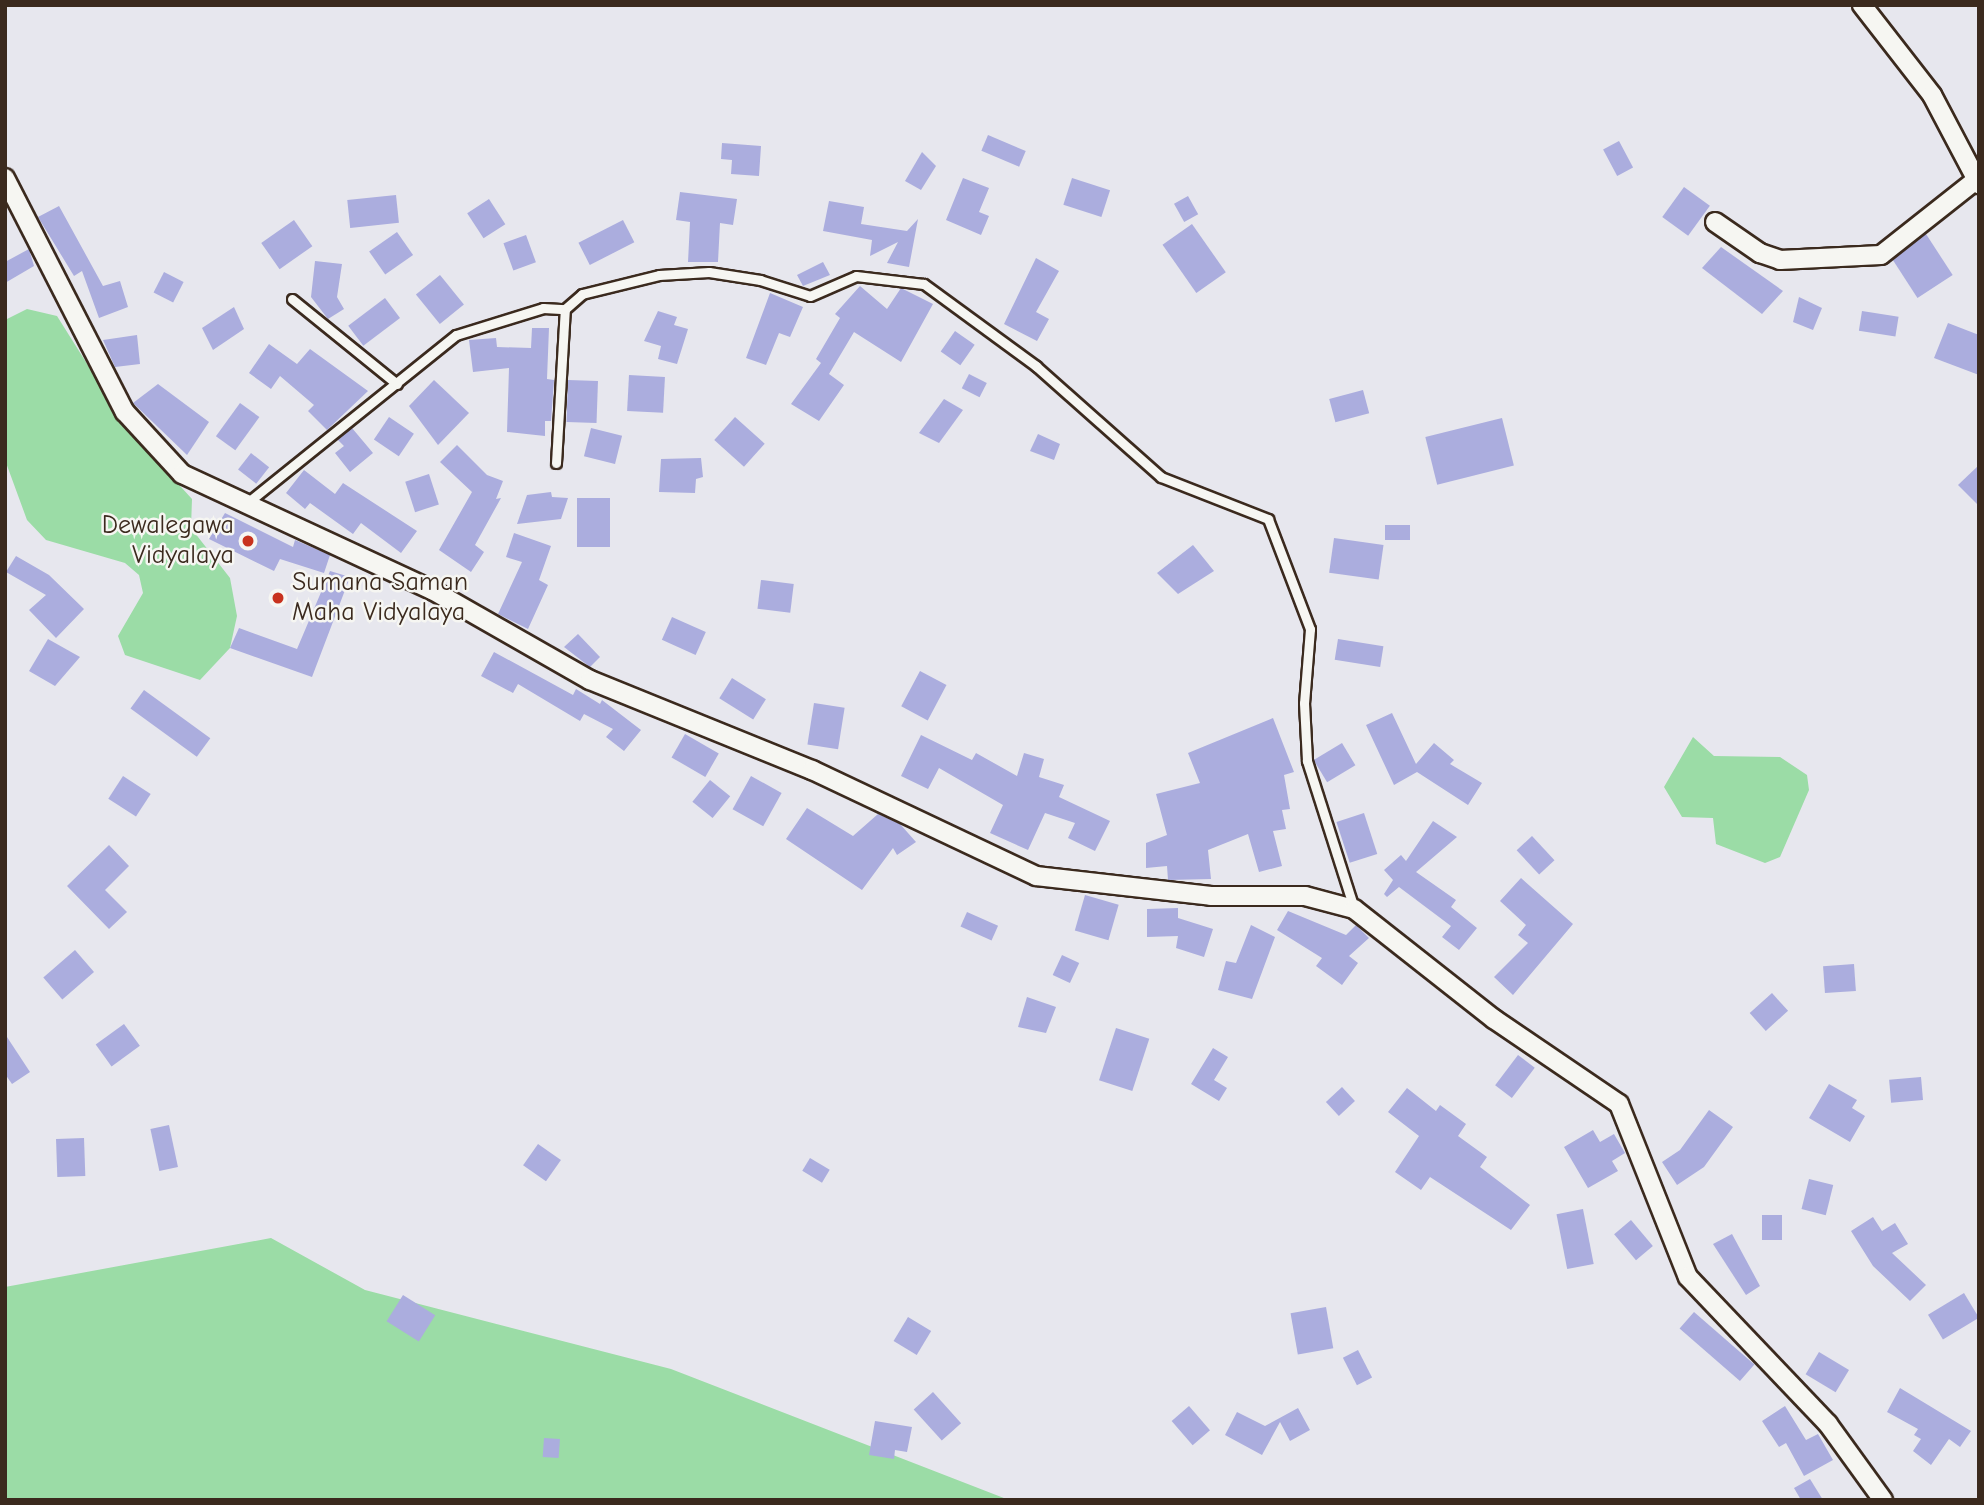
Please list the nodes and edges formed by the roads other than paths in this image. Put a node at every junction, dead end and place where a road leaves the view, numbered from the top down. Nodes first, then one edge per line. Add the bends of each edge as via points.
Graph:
1 (1862, 5) edge
2 (5, 178) edge
3 (1978, 182) edge
4 (1715, 222) dead end
5 (292, 299) dead end
6 (565, 309) junction
7 (397, 384) junction
8 (556, 463) dead end
9 (246, 504) junction
10 (1354, 909) junction
11 (1883, 1500) edge

1 - 3 street via 1932,95
2 - 9 street via 125,412 182,474
3 - 4 street via 1881,254 1780,260 1760,253
5 - 7 lane
6 - 7 lane via 543,308 456,335
6 - 8 lane
6 - 10 lane via 582,294 659,275 709,272 760,279 810,296 856,276 924,284 1036,366 1161,477 1268,519 1310,629 1304,703 1307,761
7 - 9 lane
9 - 10 street via 432,590 590,680 812,770 1036,876 1211,896 1305,896
10 - 11 street via 1494,1018 1619,1104 1688,1277 1828,1424

